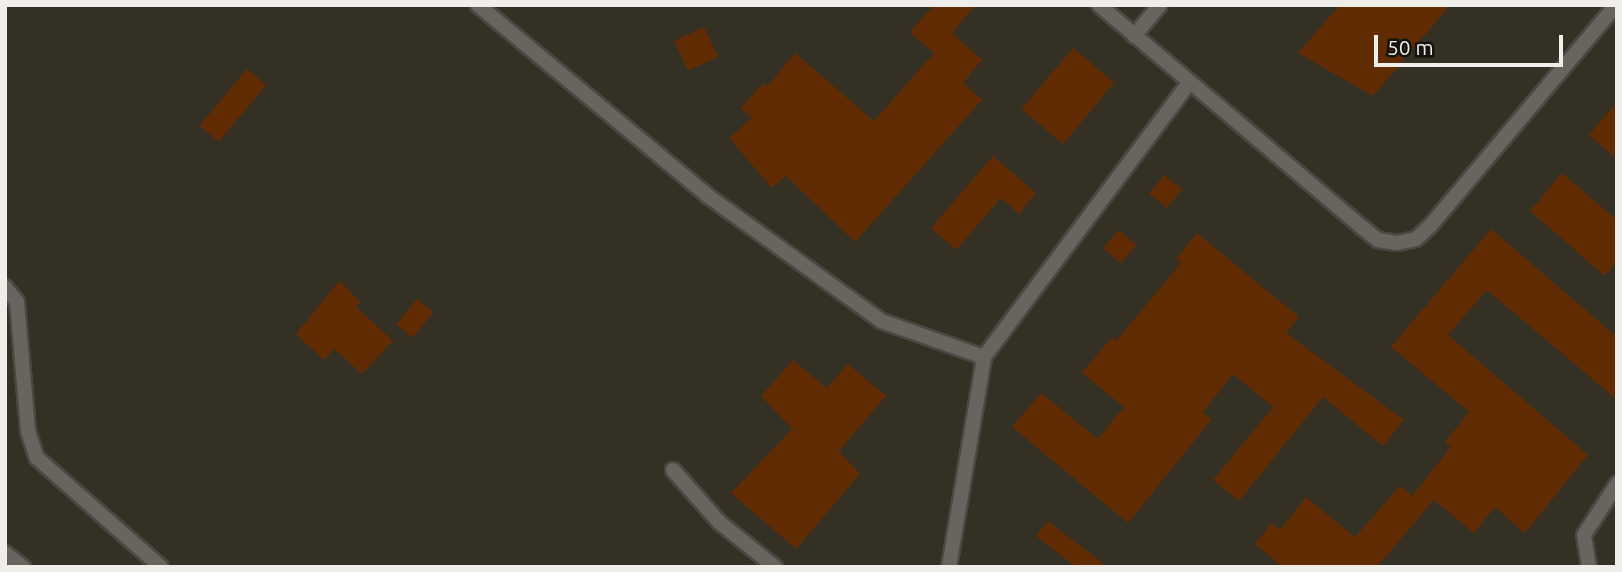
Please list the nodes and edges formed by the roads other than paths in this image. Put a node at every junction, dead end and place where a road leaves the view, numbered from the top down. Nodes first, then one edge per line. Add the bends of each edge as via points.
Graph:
1 (478, 5) edge
2 (1099, 5) edge
3 (1160, 5) edge
4 (1616, 5) edge
5 (1135, 36) junction
6 (1189, 83) junction
7 (5, 287) edge
8 (984, 357) junction
9 (674, 470) dead end
10 (1617, 484) edge
11 (5, 553) edge
12 (23, 567) edge
13 (161, 567) edge
14 (775, 567) edge
15 (949, 567) edge
16 (1588, 567) edge

1 - 8 lane via 708,196 881,321
2 - 5 lane
3 - 5 lane
4 - 6 lane via 1430,226 1416,239 1397,243 1370,234
5 - 6 lane
6 - 8 lane
7 - 13 lane via 17,302 28,431 37,458
8 - 15 lane
9 - 14 lane via 719,522
10 - 16 lane via 1584,534 1590,553
11 - 12 lane

